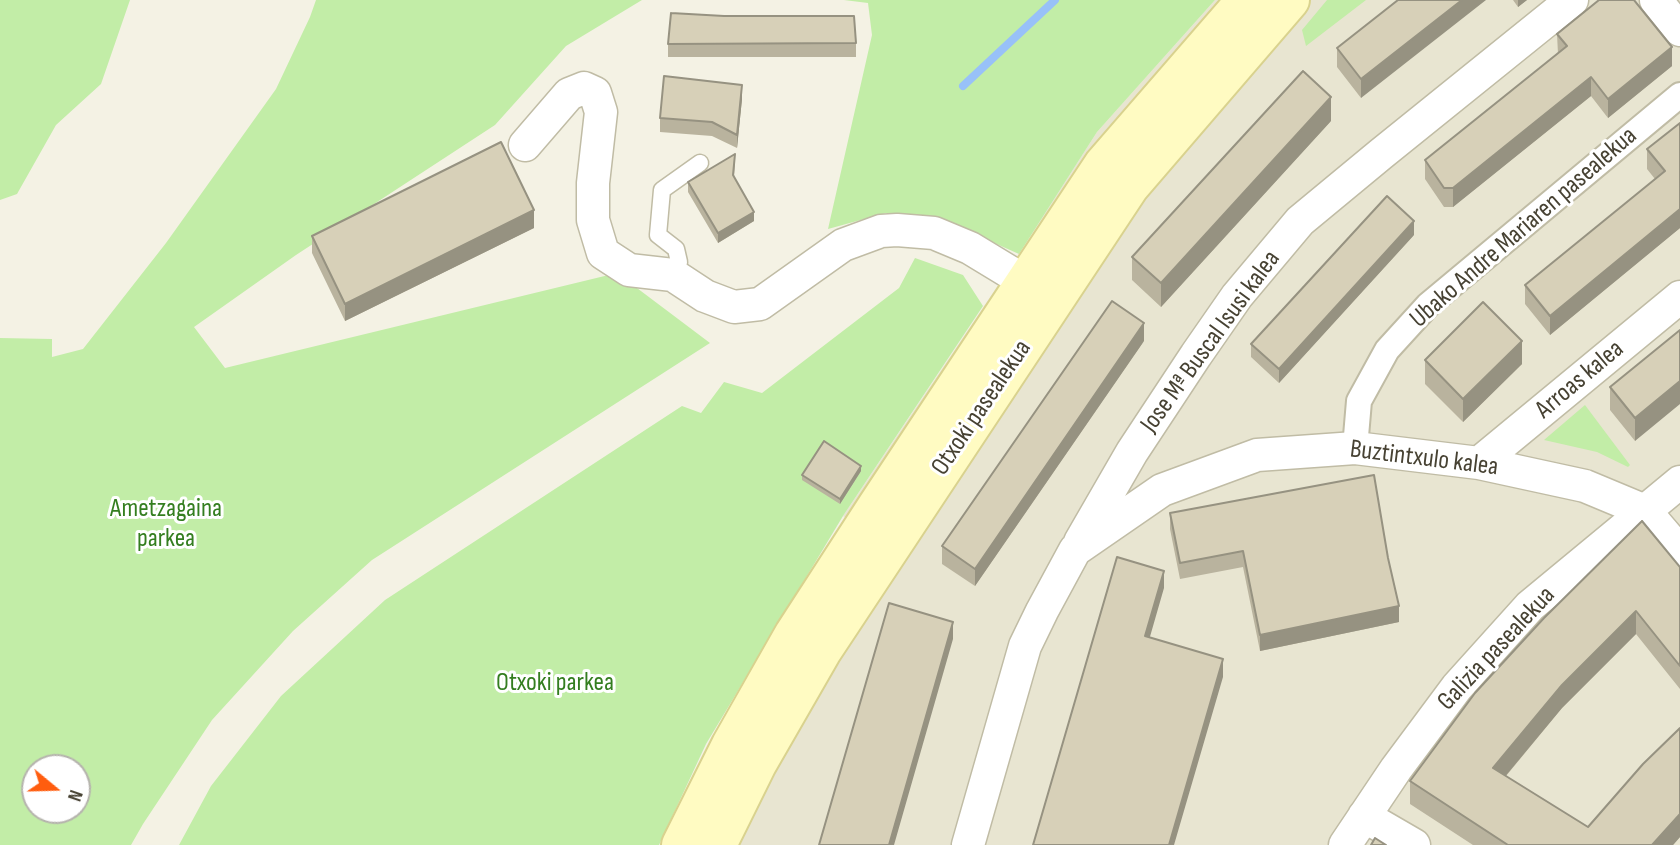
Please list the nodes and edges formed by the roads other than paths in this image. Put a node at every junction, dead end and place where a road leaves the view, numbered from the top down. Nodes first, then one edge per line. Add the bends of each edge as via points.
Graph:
1 (1245, 0) edge
2 (1290, 0) edge
3 (1572, 0) edge
4 (1656, 0) edge
5 (1680, 30) edge
6 (1680, 95) edge
7 (525, 145) dead end
8 (700, 163) dead end
9 (673, 275) junction
10 (1026, 282) junction
11 (1680, 297) edge
12 (1355, 448) junction
13 (1479, 463) junction
14 (1680, 482) edge
15 (1645, 512) junction
16 (1075, 550) junction
17 (1680, 552) edge
18 (1364, 816) junction
19 (681, 845) edge
20 (717, 845) edge
21 (968, 845) edge
22 (1345, 845) edge
23 (1414, 845) edge

1 - 10 main road, Otxoki pasealekua via 1103,165
2 - 20 main road, Otxoki pasealekua via 1130,186 822,651
3 - 16 street, Jose Mª Buscal Isusi kalea via 1300,221 1210,335 1132,452
4 - 5 street
6 - 12 street, Ubako Andre Mariaren pasealekua via 1428,305 1387,350 1359,401
7 - 9 street via 569,94 584,88 595,93 601,112 593,220 603,253 629,270
8 - 9 lane via 662,190 658,235 676,249 679,262
9 - 10 street via 705,296 734,307 760,303 843,245 880,231 897,230 934,233 970,248
10 - 19 main road, Otxoki pasealekua via 794,634
11 - 13 street, Arroas kalea
12 - 13 street, Buztintxulo kalea
12 - 16 street, Buztintxulo kalea via 1257,455 1162,490
13 - 15 street, Buztintxulo kalea via 1585,486
14 - 15 street, Galizia pasealekua
15 - 17 street
15 - 18 street, Galizia pasealekua via 1530,606 1457,687
16 - 21 street, Buztintxulo kalea via 1025,646
18 - 22 street, Galizia pasealekua
18 - 23 street

